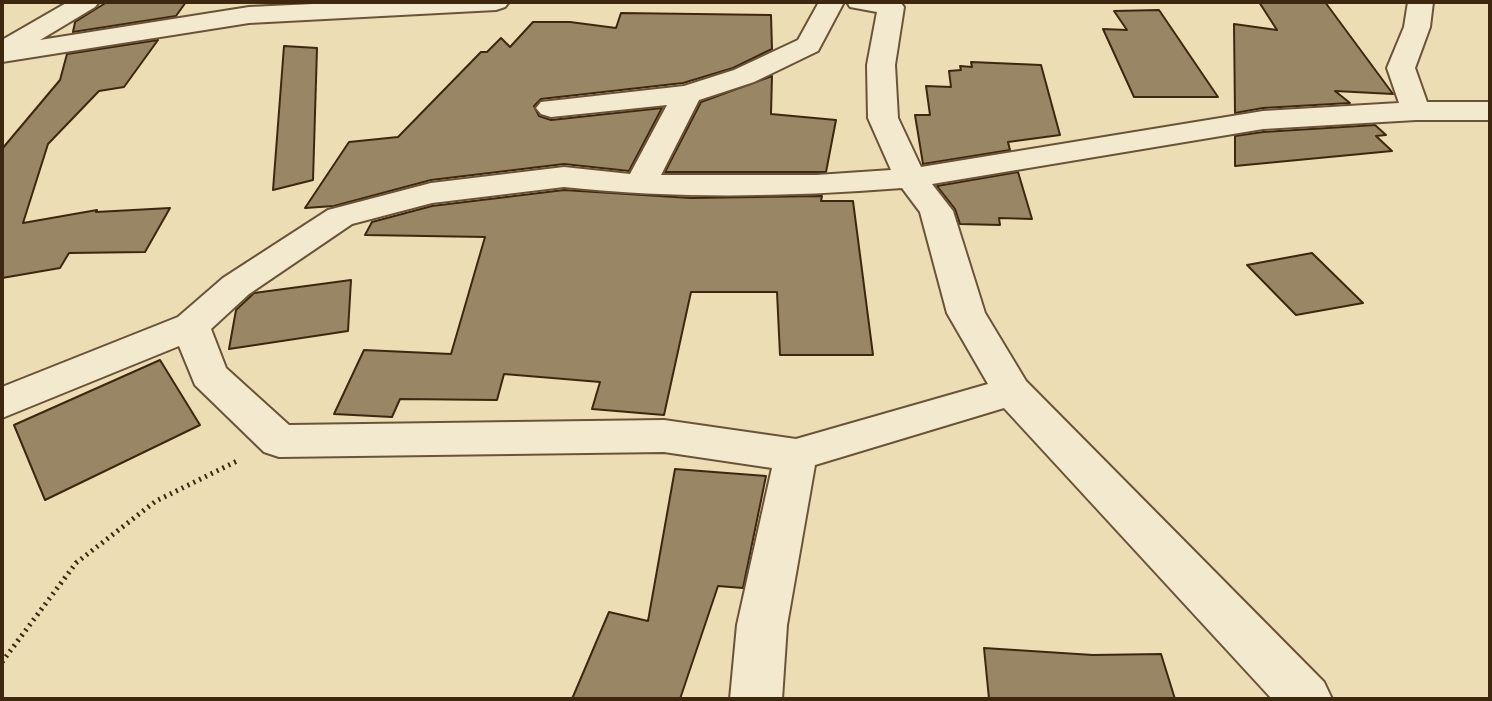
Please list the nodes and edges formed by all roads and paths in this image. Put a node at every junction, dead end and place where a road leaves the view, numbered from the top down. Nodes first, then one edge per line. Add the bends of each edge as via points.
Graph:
1 (86, 2) edge
2 (496, 2) edge
3 (831, 2) edge
4 (859, 2) edge
5 (1421, 2) edge
6 (894, 5) edge
7 (2, 52) edge
8 (687, 94) junction
9 (551, 108) dead end
10 (1416, 111) junction
11 (1490, 111) edge
12 (911, 178) junction
13 (640, 185) junction
14 (191, 326) junction
15 (1012, 391) junction
16 (2, 403) edge
17 (279, 441) junction
18 (796, 455) junction
19 (2, 662) edge
20 (755, 699) edge
21 (1306, 699) edge

1 - 7 street
2 - 7 street via 249,15
3 - 8 street via 809,45 744,76
4 - 6 street
5 - 10 street via 1401,68
6 - 12 street via 881,65 883,118
8 - 9 street
8 - 13 street
10 - 11 street
10 - 12 street via 1263,120
12 - 13 street via 817,185
12 - 15 street via 936,211 966,313
13 - 14 street via 564,177 432,193 340,218 236,286
14 - 16 street
14 - 17 street via 209,375
15 - 18 street
15 - 21 street
17 - 18 street via 664,436
17 - 19 path via 156,501 96,547 76,563
18 - 20 street via 762,625

